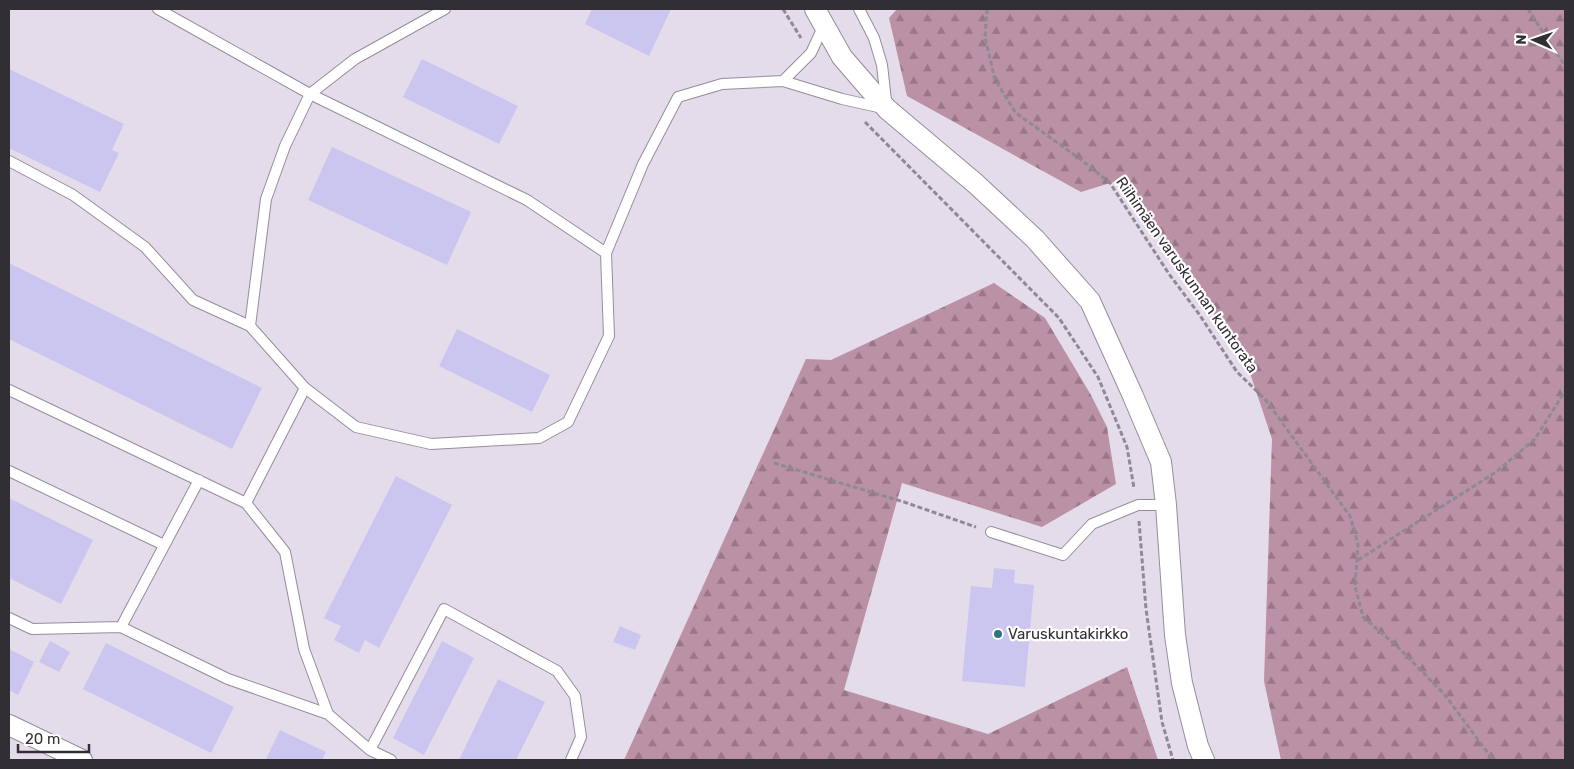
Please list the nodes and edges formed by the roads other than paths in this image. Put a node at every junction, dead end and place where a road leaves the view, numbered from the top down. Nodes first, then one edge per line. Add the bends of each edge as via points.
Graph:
1 (158, 9) edge
2 (445, 9) edge
3 (859, 9) edge
4 (819, 17) edge
5 (784, 82) junction
6 (310, 94) junction
7 (887, 109) junction
8 (9, 161) edge
9 (606, 253) junction
10 (250, 326) junction
11 (305, 388) junction
12 (9, 390) edge
13 (9, 471) edge
14 (199, 480) junction
15 (246, 502) junction
16 (1166, 505) junction
17 (991, 532) road end
18 (164, 545) junction
19 (9, 618) edge
20 (121, 627) junction
21 (328, 714) junction
22 (9, 724) edge
23 (370, 750) junction
24 (82, 760) edge
25 (391, 760) edge
26 (571, 760) edge
27 (1204, 760) edge

1 - 6 lane
2 - 6 lane via 354,59
3 - 7 lane via 874,38
4 - 5 lane via 811,53
4 - 7 street via 842,57
5 - 7 lane
5 - 9 lane via 722,84 678,97 643,164
6 - 9 lane via 527,200
6 - 10 lane via 284,146 266,199
7 - 16 street via 1035,239 1090,301 1161,462
8 - 10 lane via 73,195 145,247 193,300
9 - 11 lane via 609,336 568,422 539,438 431,444 356,427
10 - 11 lane
11 - 15 lane
12 - 14 lane
13 - 18 lane
14 - 15 lane
14 - 18 lane
15 - 21 lane via 286,552 304,649
16 - 17 lane via 1138,505 1092,524 1063,555
16 - 27 street via 1175,635 1182,683
18 - 20 lane
19 - 20 lane via 32,629
20 - 21 lane via 228,679
21 - 23 lane
22 - 24 street
23 - 25 lane
23 - 26 lane via 444,608 557,671 576,696 581,737

